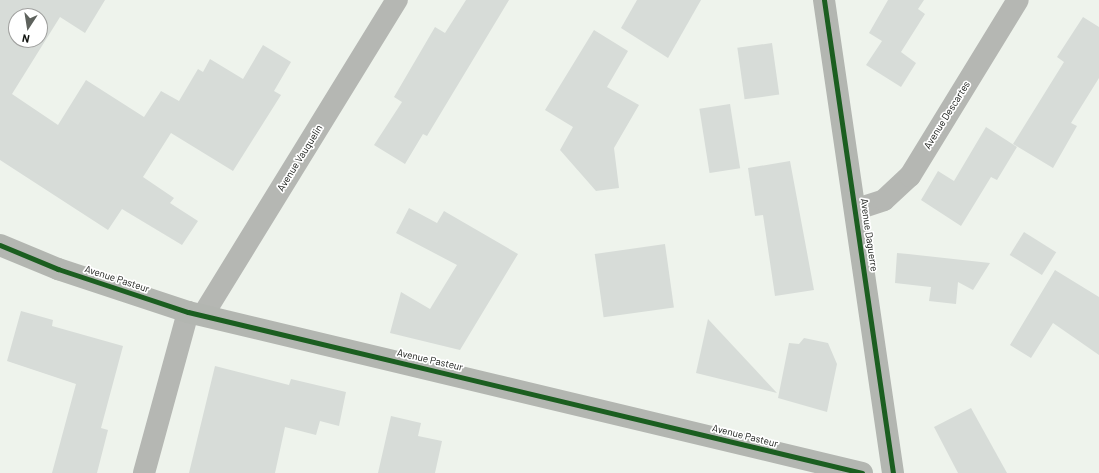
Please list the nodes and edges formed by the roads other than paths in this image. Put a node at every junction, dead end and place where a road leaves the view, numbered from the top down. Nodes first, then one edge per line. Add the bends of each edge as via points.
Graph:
1 (397, 0) edge
2 (824, 0) edge
3 (1018, 0) edge
4 (857, 209) junction
5 (0, 245) edge
6 (196, 314) junction
7 (144, 473) edge
8 (862, 473) edge
9 (893, 473) edge

1 - 6 street, Avenue Vauquelin
2 - 4 street, Avenue Daguerre
3 - 4 street, Avenue Descartes via 910,176 884,200
4 - 9 street, Avenue Daguerre
5 - 6 street, Avenue Pasteur via 58,269
6 - 7 street, Avenue Vauquelin
6 - 8 street, Avenue Pasteur

